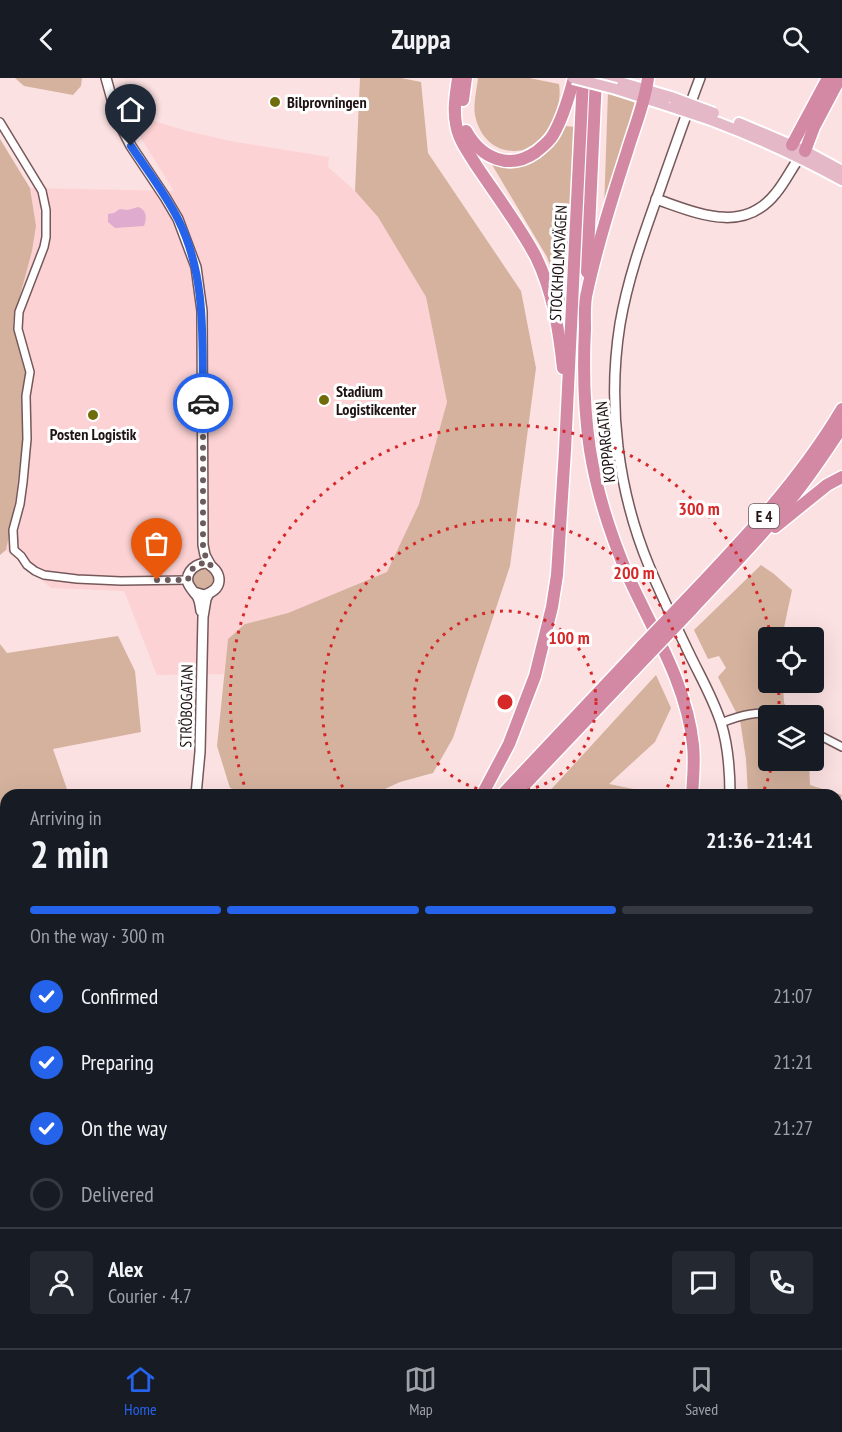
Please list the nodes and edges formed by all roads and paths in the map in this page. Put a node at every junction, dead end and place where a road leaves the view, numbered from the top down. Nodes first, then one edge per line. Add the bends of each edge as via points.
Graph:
1 (106, 78) edge
2 (458, 78) edge
3 (466, 78) edge
4 (574, 78) edge
5 (583, 78) edge
6 (596, 78) edge
7 (606, 78) edge
8 (700, 78) edge
9 (828, 78) edge
10 (840, 78) edge
11 (617, 85) junction
12 (646, 89) edge
13 (0, 122) edge
14 (797, 152) junction
15 (842, 171) edge
16 (842, 180) edge
17 (656, 198) junction
18 (586, 294) junction
19 (567, 404) junction
20 (842, 409) edge
21 (842, 427) edge
22 (842, 477) edge
23 (203, 545) junction
24 (744, 553) junction
25 (198, 565) junction
26 (211, 566) junction
27 (188, 580) junction
28 (194, 592) junction
29 (209, 593) junction
30 (689, 605) junction
31 (203, 617) junction
32 (644, 651) junction
33 (758, 713) edge
34 (721, 723) junction
35 (824, 738) edge
36 (842, 747) edge
37 (197, 789) edge
38 (485, 789) edge
39 (508, 789) edge
40 (520, 789) edge
41 (693, 789) edge
42 (730, 789) edge

1 - 23 street via 118,121 178,219 195,267 202,311
2 - 19 highway via 455,110 460,136 536,256 548,286 560,336
3 - 4 highway via 462,116 465,130 481,152 509,161 530,156 552,137
4 - 11 main road, bridge
5 - 19 highway, STOCKHOLMSVÄGEN
6 - 18 highway, STOCKHOLMSVÄGEN
7 - 11 main road
8 - 17 street, KOPPARGATAN
9 - 14 highway
10 - 14 highway
11 - 12 main road
12 - 14 main road, bridge
12 - 18 highway
13 - 27 street via 39,186 46,210 44,247 17,321 30,372 27,439 13,530 14,550 27,565 44,575 121,581
14 - 15 main road
14 - 16 main road
14 - 17 street via 775,194 749,213 733,218 707,216
17 - 34 street, KOPPARGATAN via 632,270 620,325 615,395 618,441 639,540
18 - 41 highway via 584,392 595,476 613,539 678,684 688,716 693,745
19 - 38 highway, STOCKHOLMSVÄGEN via 552,607 529,693
20 - 30 highway, E 4 via 802,469
21 - 24 highway, E 4 via 802,485
22 - 24 highway
23 - 25 street
23 - 26 street
24 - 30 highway, E 4
25 - 26 street
25 - 27 street
26 - 29 street via 219,580
27 - 28 street
28 - 29 street
28 - 31 street, STRÖBOGATAN
29 - 31 street, STRÖBOGATAN
30 - 32 highway, E 4, bridge
31 - 37 street, STRÖBOGATAN
32 - 39 highway, E 4
32 - 40 highway, E 4
33 - 34 street
34 - 42 street, KOPPARGATAN
35 - 36 street

